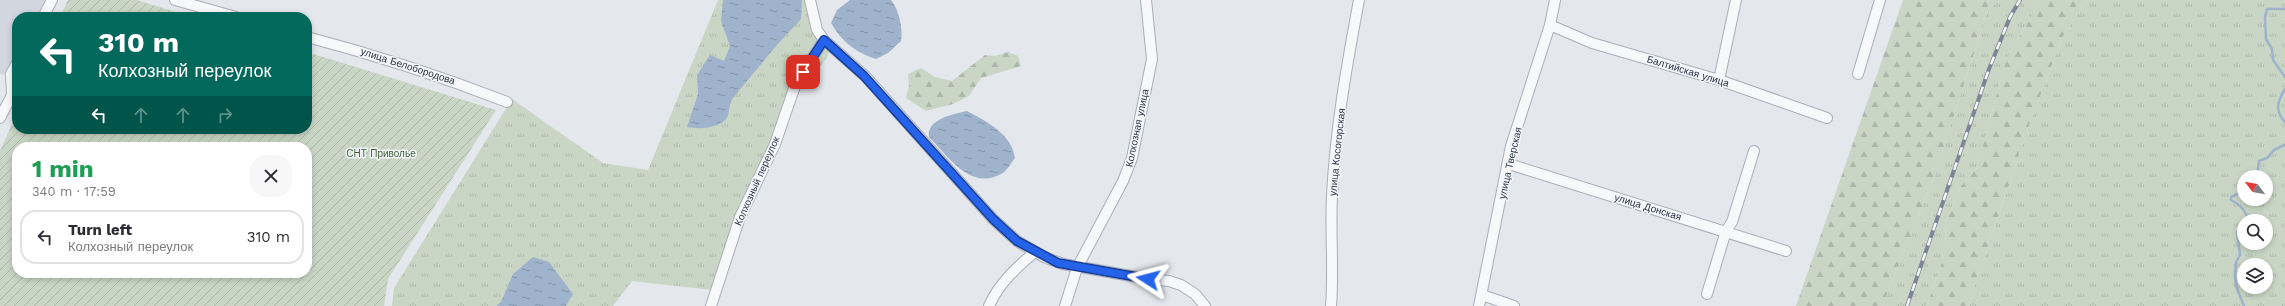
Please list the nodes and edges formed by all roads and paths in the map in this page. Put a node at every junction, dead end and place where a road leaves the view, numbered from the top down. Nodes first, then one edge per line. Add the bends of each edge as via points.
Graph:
1 (52, 0) edge
2 (175, 0) edge
3 (810, 0) edge
4 (1146, 0) edge
5 (1360, 0) edge
6 (1555, 0) edge
7 (1736, 0) edge
8 (1880, 0) edge
9 (46, 12) edge
10 (218, 12) edge
11 (1550, 25) junction
12 (312, 38) edge
13 (824, 40) junction
14 (12, 72) edge
15 (1858, 74) dead end
16 (1719, 80) junction
17 (12, 95) edge
18 (12, 95) edge
19 (507, 102) dead end
20 (0, 118) edge
21 (1827, 118) dead end
22 (1754, 151) dead end
23 (1509, 164) junction
24 (1726, 231) junction
25 (1786, 251) dead end
26 (1035, 252) junction
27 (1077, 268) junction
28 (1707, 294) dead end
29 (1482, 295) junction
30 (711, 306) edge
31 (989, 306) edge
32 (1065, 306) edge
33 (1205, 306) edge
34 (1331, 306) edge
35 (1479, 306) edge
36 (1514, 306) edge

1 - 9 street
2 - 10 street
3 - 13 street via 817,30
4 - 27 street, Колхозная улица via 1152,59 1132,158 1123,181
5 - 34 street, улица Косогорская via 1337,141 1332,197
6 - 11 street, улица Тверская
7 - 16 street
8 - 15 street
11 - 16 street, Балтийская улица via 1592,43
11 - 23 street, улица Тверская via 1512,146
12 - 19 street, улица Белобородова via 433,73
13 - 26 street via 864,76 993,219 1017,241
13 - 30 street, Колхозный переулок via 796,83 775,144 740,217
14 - 17 street
16 - 21 street, Балтийская улица
18 - 20 street
22 - 24 street via 1732,222
23 - 24 street, улица Донская
23 - 29 street, улица Тверская
24 - 25 street, улица Донская
24 - 28 street
26 - 27 street via 1055,262
26 - 31 street via 1006,279
27 - 32 street, Колхозная улица
27 - 33 street via 1169,281 1190,290
29 - 35 street, улица Тверская
29 - 36 street

